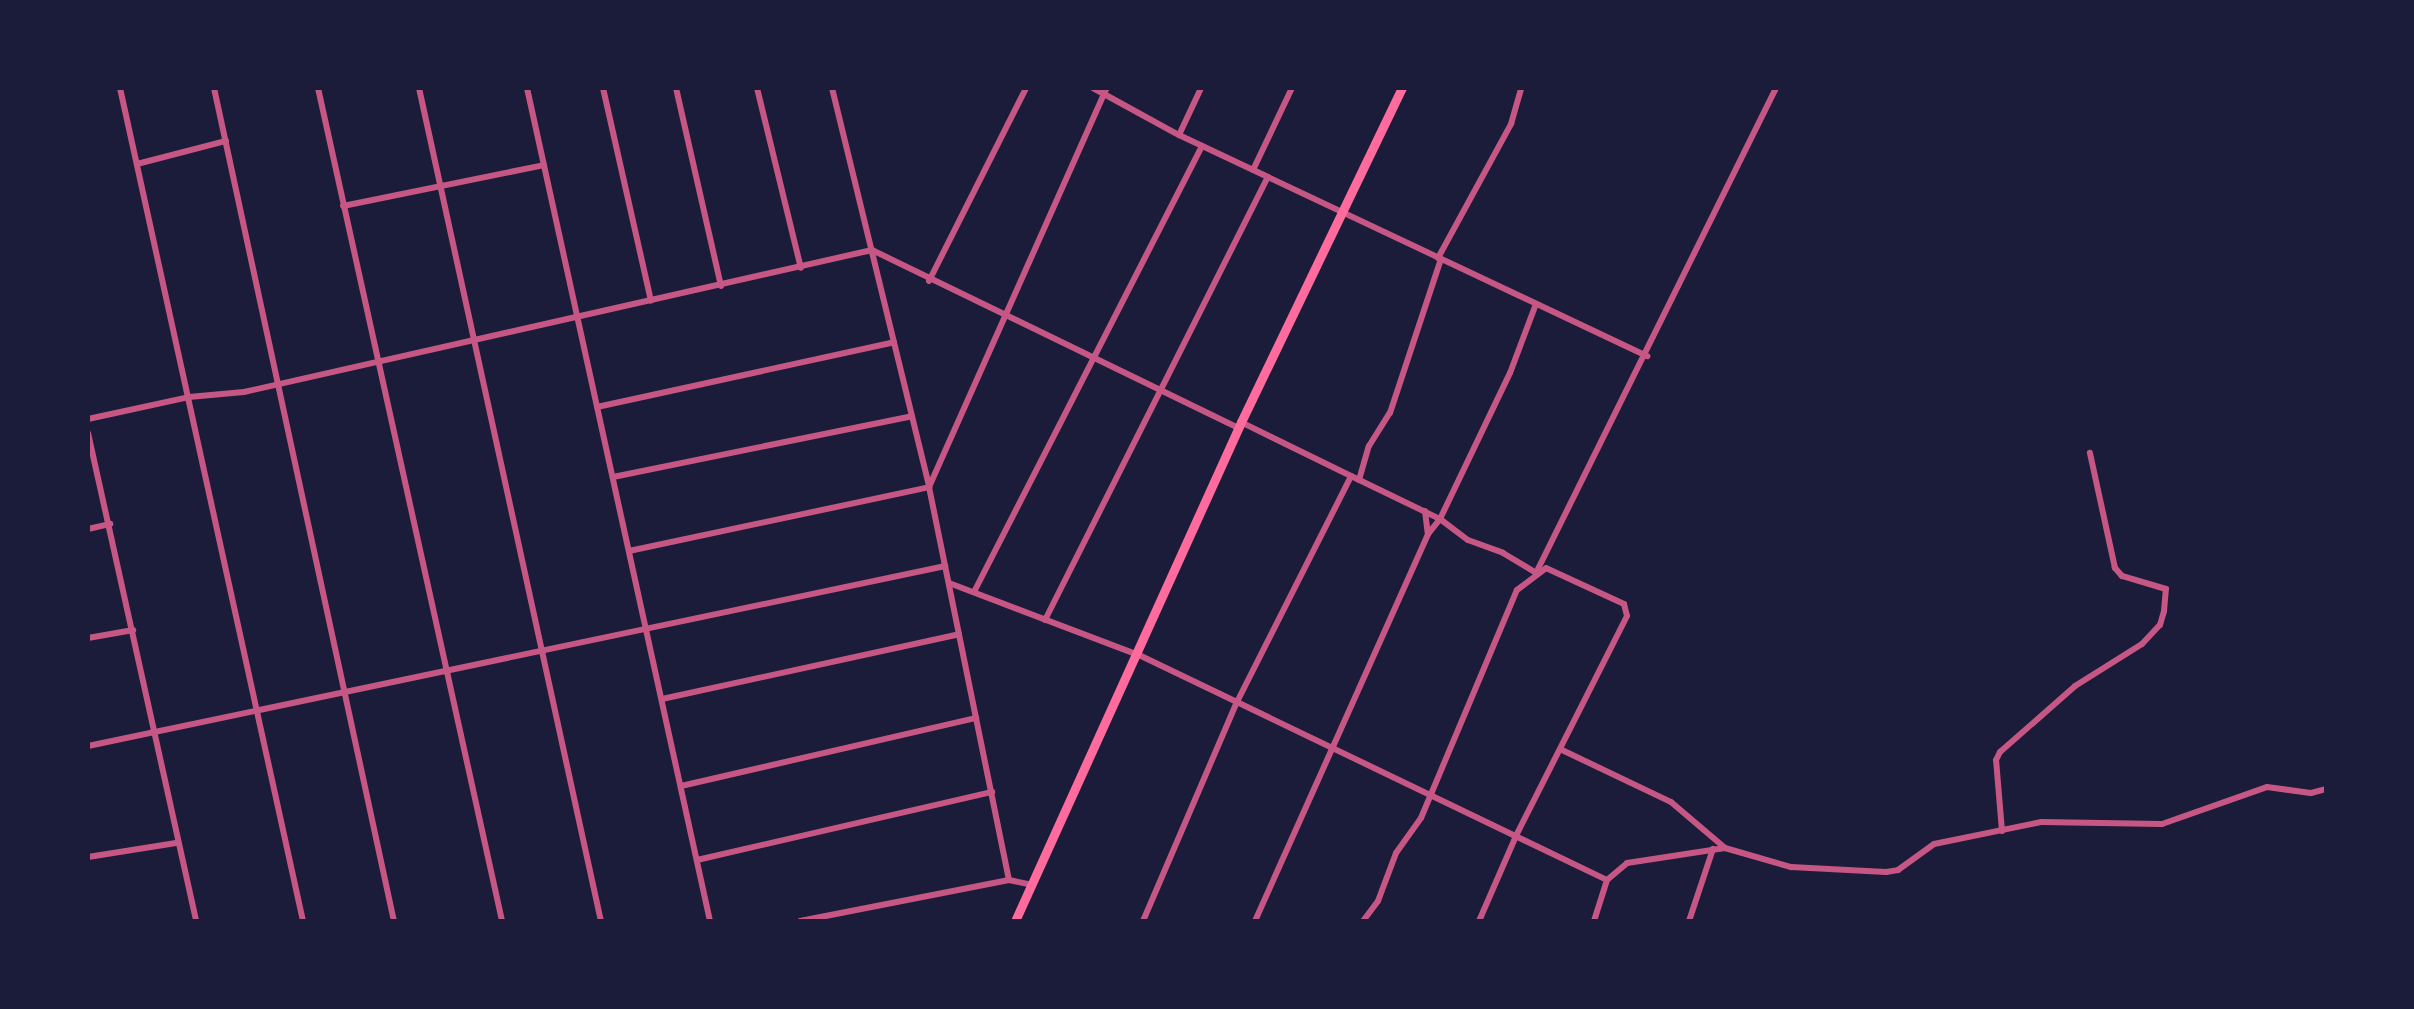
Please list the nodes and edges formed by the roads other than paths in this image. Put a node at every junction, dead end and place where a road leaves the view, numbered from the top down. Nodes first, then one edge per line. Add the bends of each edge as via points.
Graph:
1 (120, 88) edge
2 (214, 88) edge
3 (318, 88) edge
4 (419, 88) edge
5 (527, 88) edge
6 (603, 88) edge
7 (676, 88) edge
8 (757, 88) edge
9 (832, 88) edge
10 (1026, 88) edge
11 (1093, 88) edge
12 (1201, 88) edge
13 (1292, 88) edge
14 (1402, 88) edge
15 (1521, 88) edge
16 (1776, 88) edge
17 (1106, 90) edge
18 (1179, 135) junction
19 (226, 141) junction
20 (1202, 146) junction
21 (137, 164) junction
22 (544, 165) junction
23 (1253, 170) junction
24 (1268, 177) junction
25 (440, 186) junction
26 (343, 206) junction
27 (1341, 213) junction
28 (872, 250) junction
29 (1440, 258) junction
30 (801, 268) junction
31 (929, 281) junction
32 (721, 286) junction
33 (651, 301) junction
34 (1536, 304) junction
35 (578, 317) junction
36 (1008, 317) junction
37 (475, 341) junction
38 (894, 342) junction
39 (1647, 356) junction
40 (1093, 359) junction
41 (378, 362) junction
42 (280, 384) junction
43 (1160, 391) junction
44 (189, 397) junction
45 (597, 407) junction
46 (912, 416) junction
47 (88, 419) edge
48 (1240, 425) junction
49 (88, 433) edge
50 (2090, 453) dead end
51 (1351, 476) junction
52 (613, 477) junction
53 (1359, 480) junction
54 (929, 487) junction
55 (1425, 511) junction
56 (1440, 519) junction
57 (110, 524) junction
58 (88, 529) edge
59 (1428, 534) junction
60 (629, 551) junction
61 (945, 566) junction
62 (1536, 573) junction
63 (949, 583) junction
64 (974, 592) junction
65 (1045, 620) junction
66 (645, 626) junction
67 (133, 630) junction
68 (959, 634) junction
69 (88, 638) edge
70 (543, 650) junction
71 (1139, 655) junction
72 (445, 673) junction
73 (347, 696) junction
74 (662, 699) junction
75 (1237, 702) junction
76 (257, 714) junction
77 (976, 718) junction
78 (155, 734) junction
79 (88, 746) edge
80 (1332, 749) junction
81 (1562, 750) junction
82 (681, 786) junction
83 (2326, 789) edge
84 (992, 792) junction
85 (1428, 793) junction
86 (2002, 831) junction
87 (1516, 836) junction
88 (176, 843) junction
89 (1725, 848) junction
90 (1713, 849) junction
91 (88, 857) edge
92 (697, 860) junction
93 (1009, 880) junction
94 (1607, 880) junction
95 (1033, 885) junction
96 (806, 920) edge
97 (196, 921) edge
98 (303, 921) edge
99 (394, 921) edge
100 (502, 921) edge
101 (601, 921) edge
102 (710, 921) edge
103 (1015, 921) edge
104 (1143, 921) edge
105 (1255, 921) edge
106 (1363, 921) edge
107 (1479, 921) edge
108 (1594, 921) edge
109 (1689, 921) edge

1 - 21 street
2 - 19 street
3 - 26 street
4 - 25 street
5 - 22 street
6 - 33 street
7 - 32 street
8 - 30 street
9 - 28 street
10 - 31 street
11 - 17 street
12 - 18 street
13 - 23 street
14 - 27 main road
15 - 29 street via 1511,124
16 - 39 street
17 - 18 street
17 - 36 street
18 - 20 street
19 - 21 street
19 - 42 street
20 - 23 street
20 - 40 street
21 - 44 street
22 - 25 street
22 - 35 street
23 - 24 street
24 - 27 street
24 - 43 street
25 - 26 street
25 - 37 street
26 - 41 street
27 - 29 street
27 - 48 main road
28 - 30 street
28 - 31 street
28 - 38 street
29 - 34 street
29 - 53 street via 1390,413 1369,446
30 - 32 street
31 - 36 street
32 - 33 street
33 - 35 street
34 - 39 street
34 - 56 street via 1485,430
35 - 37 street
35 - 45 street
36 - 40 street
36 - 54 street
37 - 41 street
37 - 70 street
38 - 45 street
38 - 46 street
39 - 62 street
40 - 43 street
40 - 64 street
41 - 42 street
41 - 72 street
42 - 44 street
42 - 73 street
43 - 48 street
43 - 65 street
44 - 47 street
44 - 76 street
45 - 52 street
46 - 52 street
46 - 54 street
48 - 51 street
48 - 71 main road
49 - 57 street
50 - 86 street via 2115,568 2122,576 2166,589 2164,611 2160,625 2142,644 2075,686 2000,752 1996,760
51 - 53 street
51 - 75 street
52 - 60 street
53 - 55 street
54 - 60 street
54 - 61 street
55 - 56 street
55 - 59 street
56 - 59 street
56 - 62 street via 1468,540
57 - 58 street
57 - 67 street
59 - 80 street
60 - 66 street
61 - 63 street
61 - 66 street
62 - 81 street via 1546,568 1628,609
62 - 85 street via 1517,590
63 - 64 street
63 - 68 street
64 - 65 street
65 - 71 street
66 - 70 street
66 - 74 street
67 - 69 street
67 - 78 street
68 - 74 street
68 - 77 street
70 - 72 street
70 - 101 street
71 - 75 street
71 - 95 main road
72 - 73 street
72 - 100 street
73 - 76 street
73 - 99 street
74 - 82 street
75 - 80 street
75 - 104 street
76 - 78 street
76 - 98 street
77 - 82 street
77 - 84 street
78 - 79 street
78 - 88 street
80 - 85 street
80 - 105 street
81 - 87 street
81 - 89 street via 1671,802
82 - 92 street
83 - 86 street via 2311,793 2267,787 2162,824 2062,819
84 - 92 street
84 - 93 street
85 - 87 street
85 - 106 street via 1415,830 1396,853 1386,886
86 - 89 street via 1934,844 1898,870 1886,872 1791,867
87 - 94 street
87 - 107 street
88 - 91 street
88 - 97 street
89 - 90 street
90 - 94 street via 1627,863
90 - 109 street
92 - 102 street
93 - 95 street
93 - 96 street
94 - 108 street
95 - 103 main road

